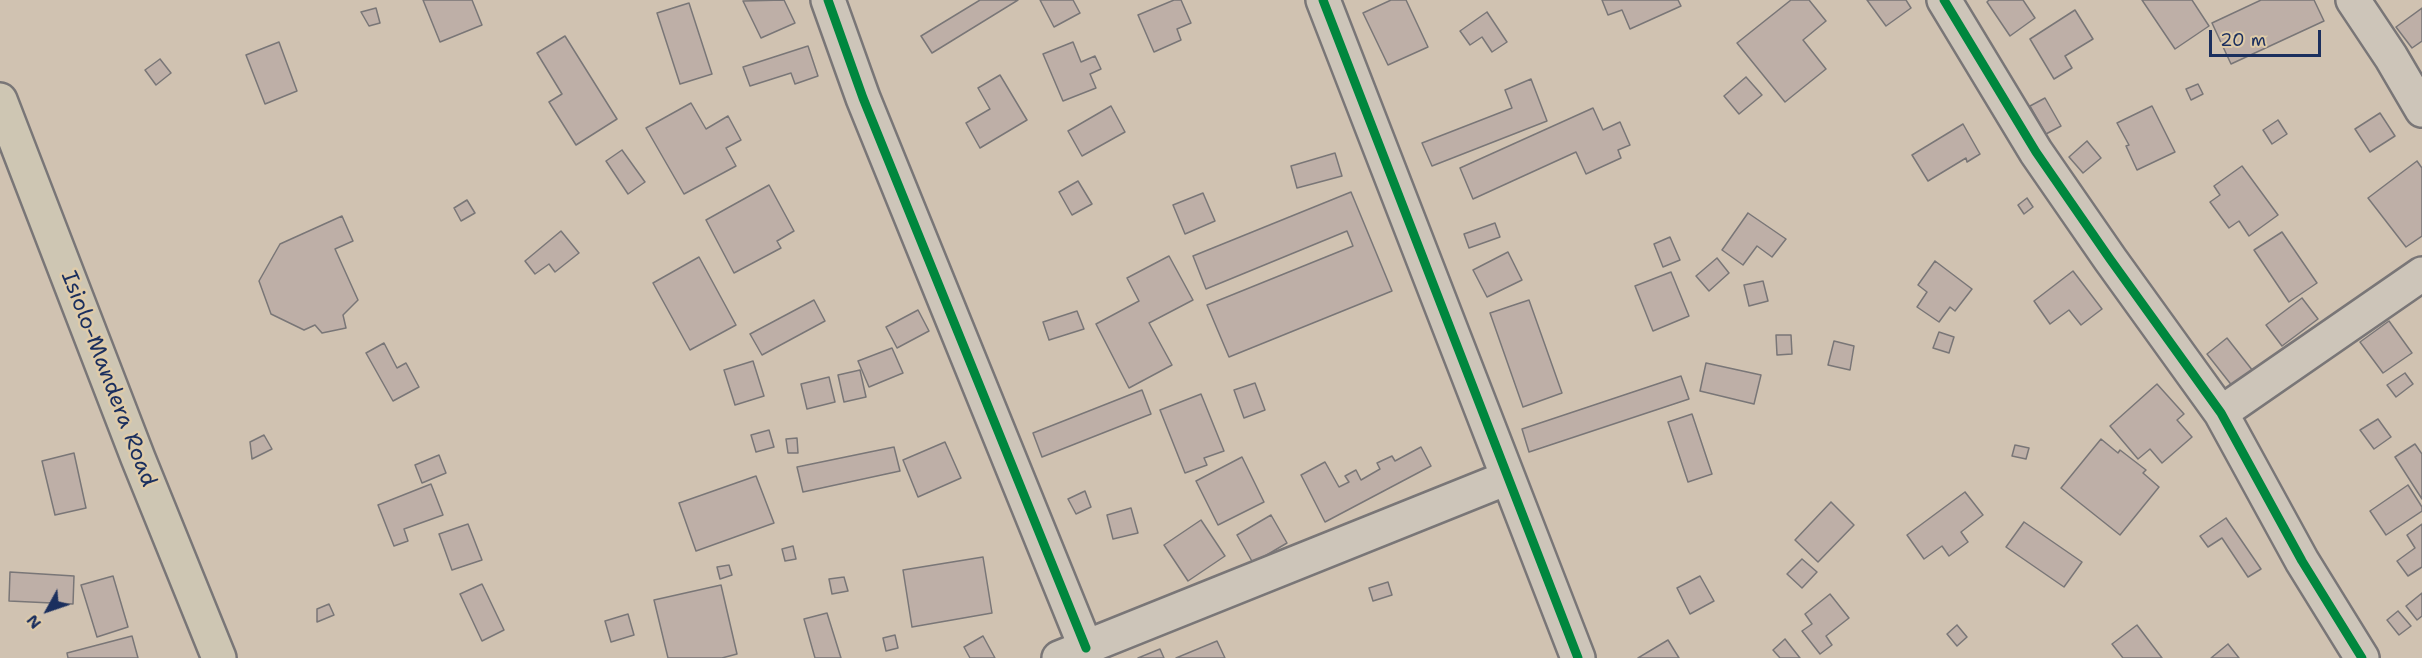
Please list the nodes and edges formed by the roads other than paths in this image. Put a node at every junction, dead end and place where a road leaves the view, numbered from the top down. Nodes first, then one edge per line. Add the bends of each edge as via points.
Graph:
1 (828, 0) edge
2 (1323, 0) edge
3 (1944, 0) edge
4 (2353, 0) edge
5 (0, 100) edge
6 (2422, 110) edge
7 (2422, 274) edge
8 (2221, 413) junction
9 (1507, 478) junction
10 (1072, 653) edge
11 (219, 658) edge
12 (1578, 658) edge
13 (2362, 658) edge

1 - 10 street
2 - 9 street
3 - 8 street via 2036,152
4 - 6 street
5 - 11 highway, Isiolo-Mandera Road
7 - 8 street
8 - 13 street via 2302,561
9 - 10 street
9 - 12 street

